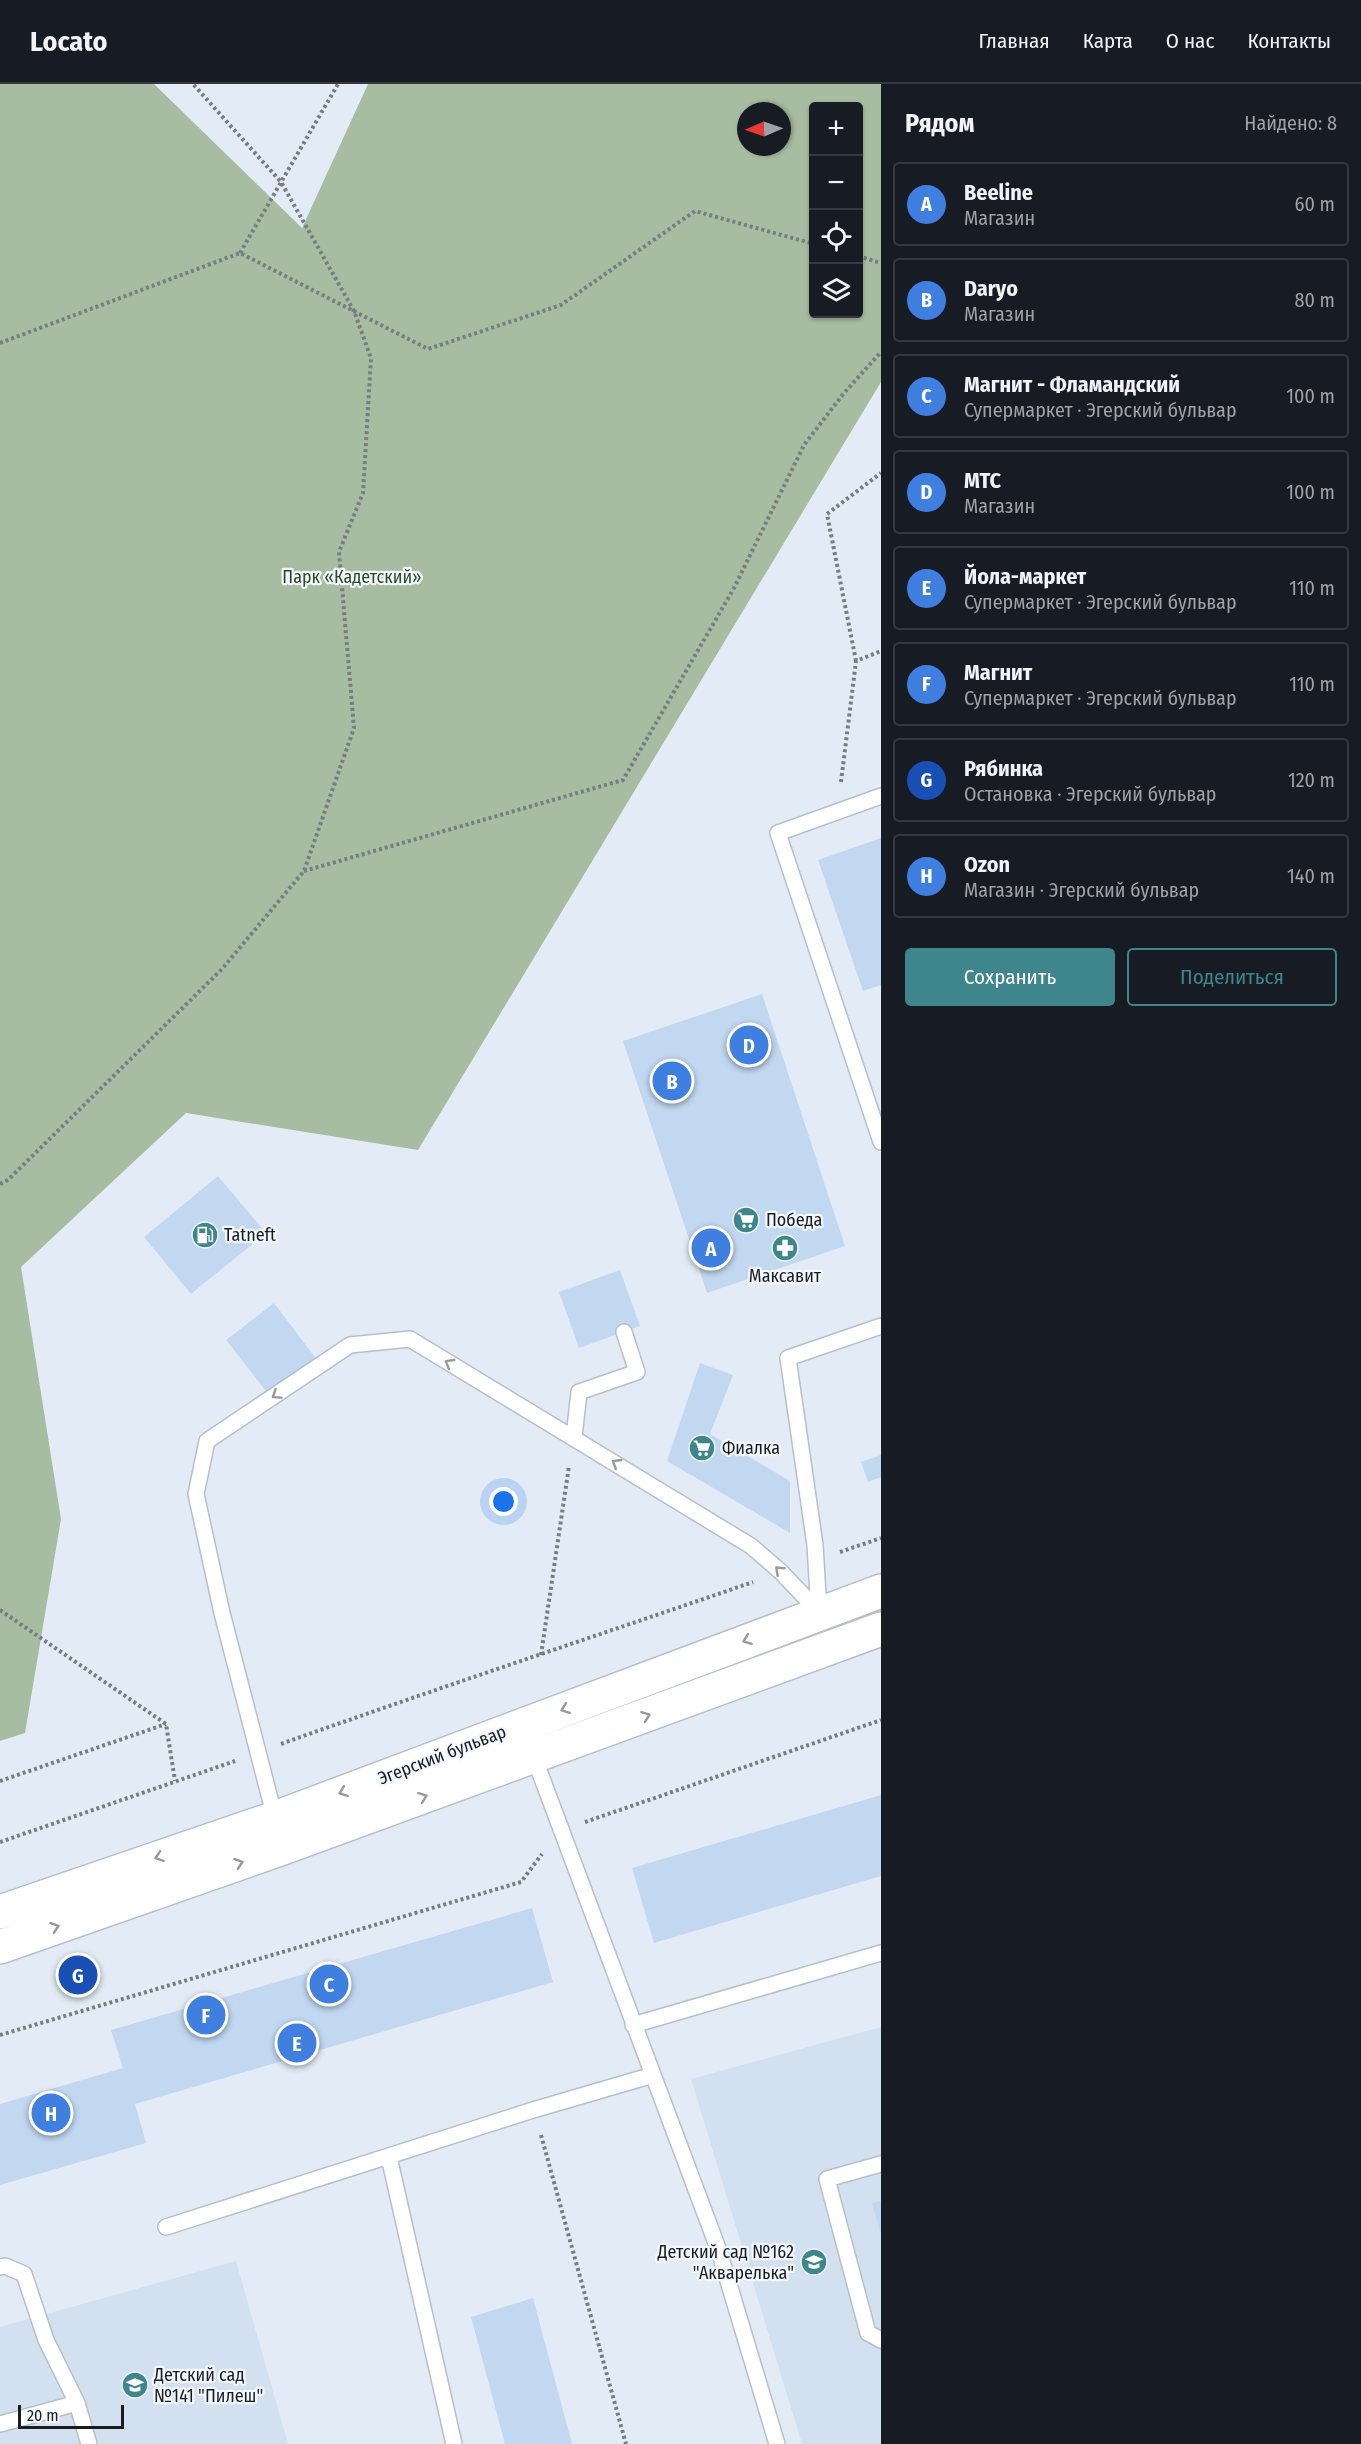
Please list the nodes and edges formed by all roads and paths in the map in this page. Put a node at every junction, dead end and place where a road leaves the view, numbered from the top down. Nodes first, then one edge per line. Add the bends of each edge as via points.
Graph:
1 (192, 84) edge
2 (338, 84) edge
3 (281, 182) junction
4 (809, 243) edge
5 (240, 254) junction
6 (863, 258) edge
7 (881, 263) edge
8 (354, 311) junction
9 (0, 342) edge
10 (881, 352) edge
11 (881, 473) edge
12 (881, 651) edge
13 (855, 662) junction
14 (881, 796) edge
15 (837, 811) junction
16 (304, 871) junction
17 (881, 1142) edge
18 (0, 1184) edge
19 (881, 1326) edge
20 (624, 1332) dead end
21 (574, 1437) junction
22 (881, 1538) edge
23 (815, 1561) junction
24 (781, 1572) junction
25 (881, 1591) edge
26 (0, 1610) edge
27 (819, 1612) junction
28 (881, 1629) edge
29 (831, 1648) junction
30 (541, 1656) junction
31 (881, 1720) edge
32 (166, 1724) junction
33 (521, 1725) junction
34 (257, 1753) junction
35 (534, 1757) junction
36 (0, 1781) edge
37 (175, 1781) junction
38 (275, 1818) junction
39 (561, 1830) junction
40 (0, 1842) edge
41 (0, 1912) edge
42 (0, 1947) edge
43 (881, 1953) edge
44 (633, 2025) junction
45 (0, 2035) edge
46 (653, 2075) junction
47 (533, 2110) junction
48 (389, 2157) junction
49 (881, 2164) edge
50 (166, 2227) dead end
51 (0, 2267) edge
52 (881, 2340) edge
53 (77, 2403) junction
54 (0, 2424) edge
55 (89, 2444) edge
56 (454, 2444) edge
57 (626, 2444) edge
58 (777, 2444) edge

1 - 3 path
2 - 3 path
3 - 5 path
3 - 8 path
4 - 8 path via 695,211 561,305 428,349
5 - 8 path
5 - 9 path
6 - 7 path
8 - 16 path via 371,358 363,493 339,552 354,728
10 - 16 path via 804,445 734,588 622,780
11 - 13 path via 827,514
12 - 13 path
13 - 15 path
14 - 15 lane
15 - 17 lane via 778,833
16 - 18 path via 222,969
19 - 23 lane via 788,1358
20 - 21 lane via 637,1372 579,1392
24 -> 21 lane via 751,1546
21 - 30 path
21 -> 34 lane via 410,1340 350,1345 207,1441 196,1494
22 - 23 path
23 - 27 lane
24 - 27 lane
24 - 30 path
25 - 27 main road, Эгерский бульвар
26 - 32 path
27 - 29 main road
27 -> 33 main road, Эгерский бульвар
28 - 29 main road, Эгерский бульвар
35 -> 29 main road, Эгерский бульвар
30 - 34 path
31 - 39 path
32 - 36 path
32 - 37 path
33 - 35 main road
33 -> 38 main road, Эгерский бульвар
34 - 37 path
34 - 38 lane
35 - 39 lane
42 -> 35 main road, Эгерский бульвар
37 - 40 path
38 -> 41 main road, Эгерский бульвар
39 - 44 lane
39 - 45 path via 521,1882
43 - 44 lane
44 - 46 lane
46 - 47 lane
46 - 58 lane via 719,2251
47 - 48 lane
47 - 57 path
48 - 50 lane
48 - 56 lane
49 - 52 lane via 827,2179 868,2333
51 - 53 lane via 24,2274 46,2340
53 - 54 lane
53 - 55 lane

